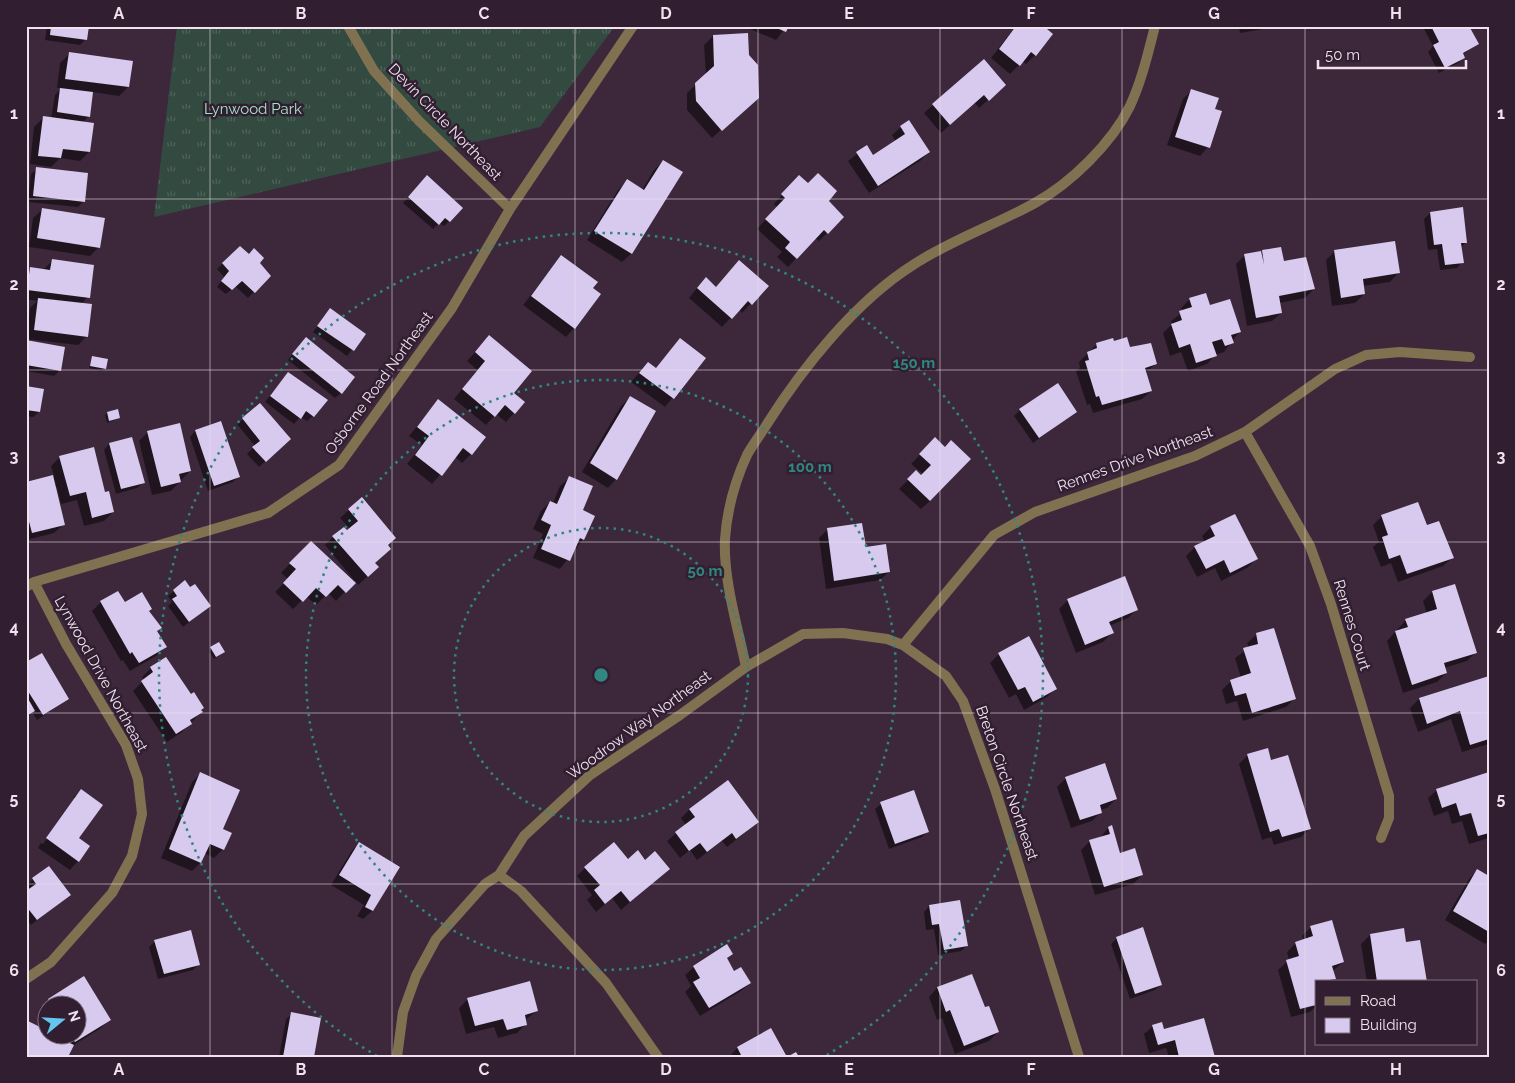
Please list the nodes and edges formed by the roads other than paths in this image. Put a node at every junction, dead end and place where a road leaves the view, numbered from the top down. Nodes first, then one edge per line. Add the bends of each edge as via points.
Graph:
1 (348, 26) edge
2 (633, 26) edge
3 (1154, 26) edge
4 (510, 209) junction
5 (1470, 357) dead end
6 (1245, 432) junction
7 (30, 585) edge
8 (903, 645) junction
9 (746, 667) junction
10 (1381, 838) dead end
11 (499, 875) junction
12 (26, 979) edge
13 (397, 1057) edge
14 (658, 1057) edge
15 (1080, 1057) edge

1 - 4 street, Devin Circle Northeast via 381,78 419,121
2 - 4 street, Osborne Road Northeast
3 - 9 street via 1143,72 1129,107 1101,149 1071,178 1037,202 954,241 911,266 891,282 837,331 776,409 748,454 733,492 725,540 728,576
4 - 7 street, Osborne Road Northeast via 452,308 339,464 268,513
5 - 6 street, Rennes Drive Northeast via 1400,352 1366,355 1335,369
6 - 8 street, Rennes Drive Northeast via 1195,456 1035,512 994,535
6 - 10 street, Rennes Court via 1310,546 1331,604 1389,796 1389,818
7 - 12 street, Lynwood Drive Northeast via 126,744 138,779 142,814 132,856 112,893 50,962
8 - 9 street, Breton Circle Northeast via 887,639 843,633 803,634
8 - 15 street, Breton Circle Northeast via 946,676 963,702 995,789
9 - 11 street, Woodrow Way Northeast via 590,775 524,836
11 - 13 street, Woodrow Way Northeast via 485,884 436,939 416,976 403,1012
11 - 14 street via 521,891 606,983

